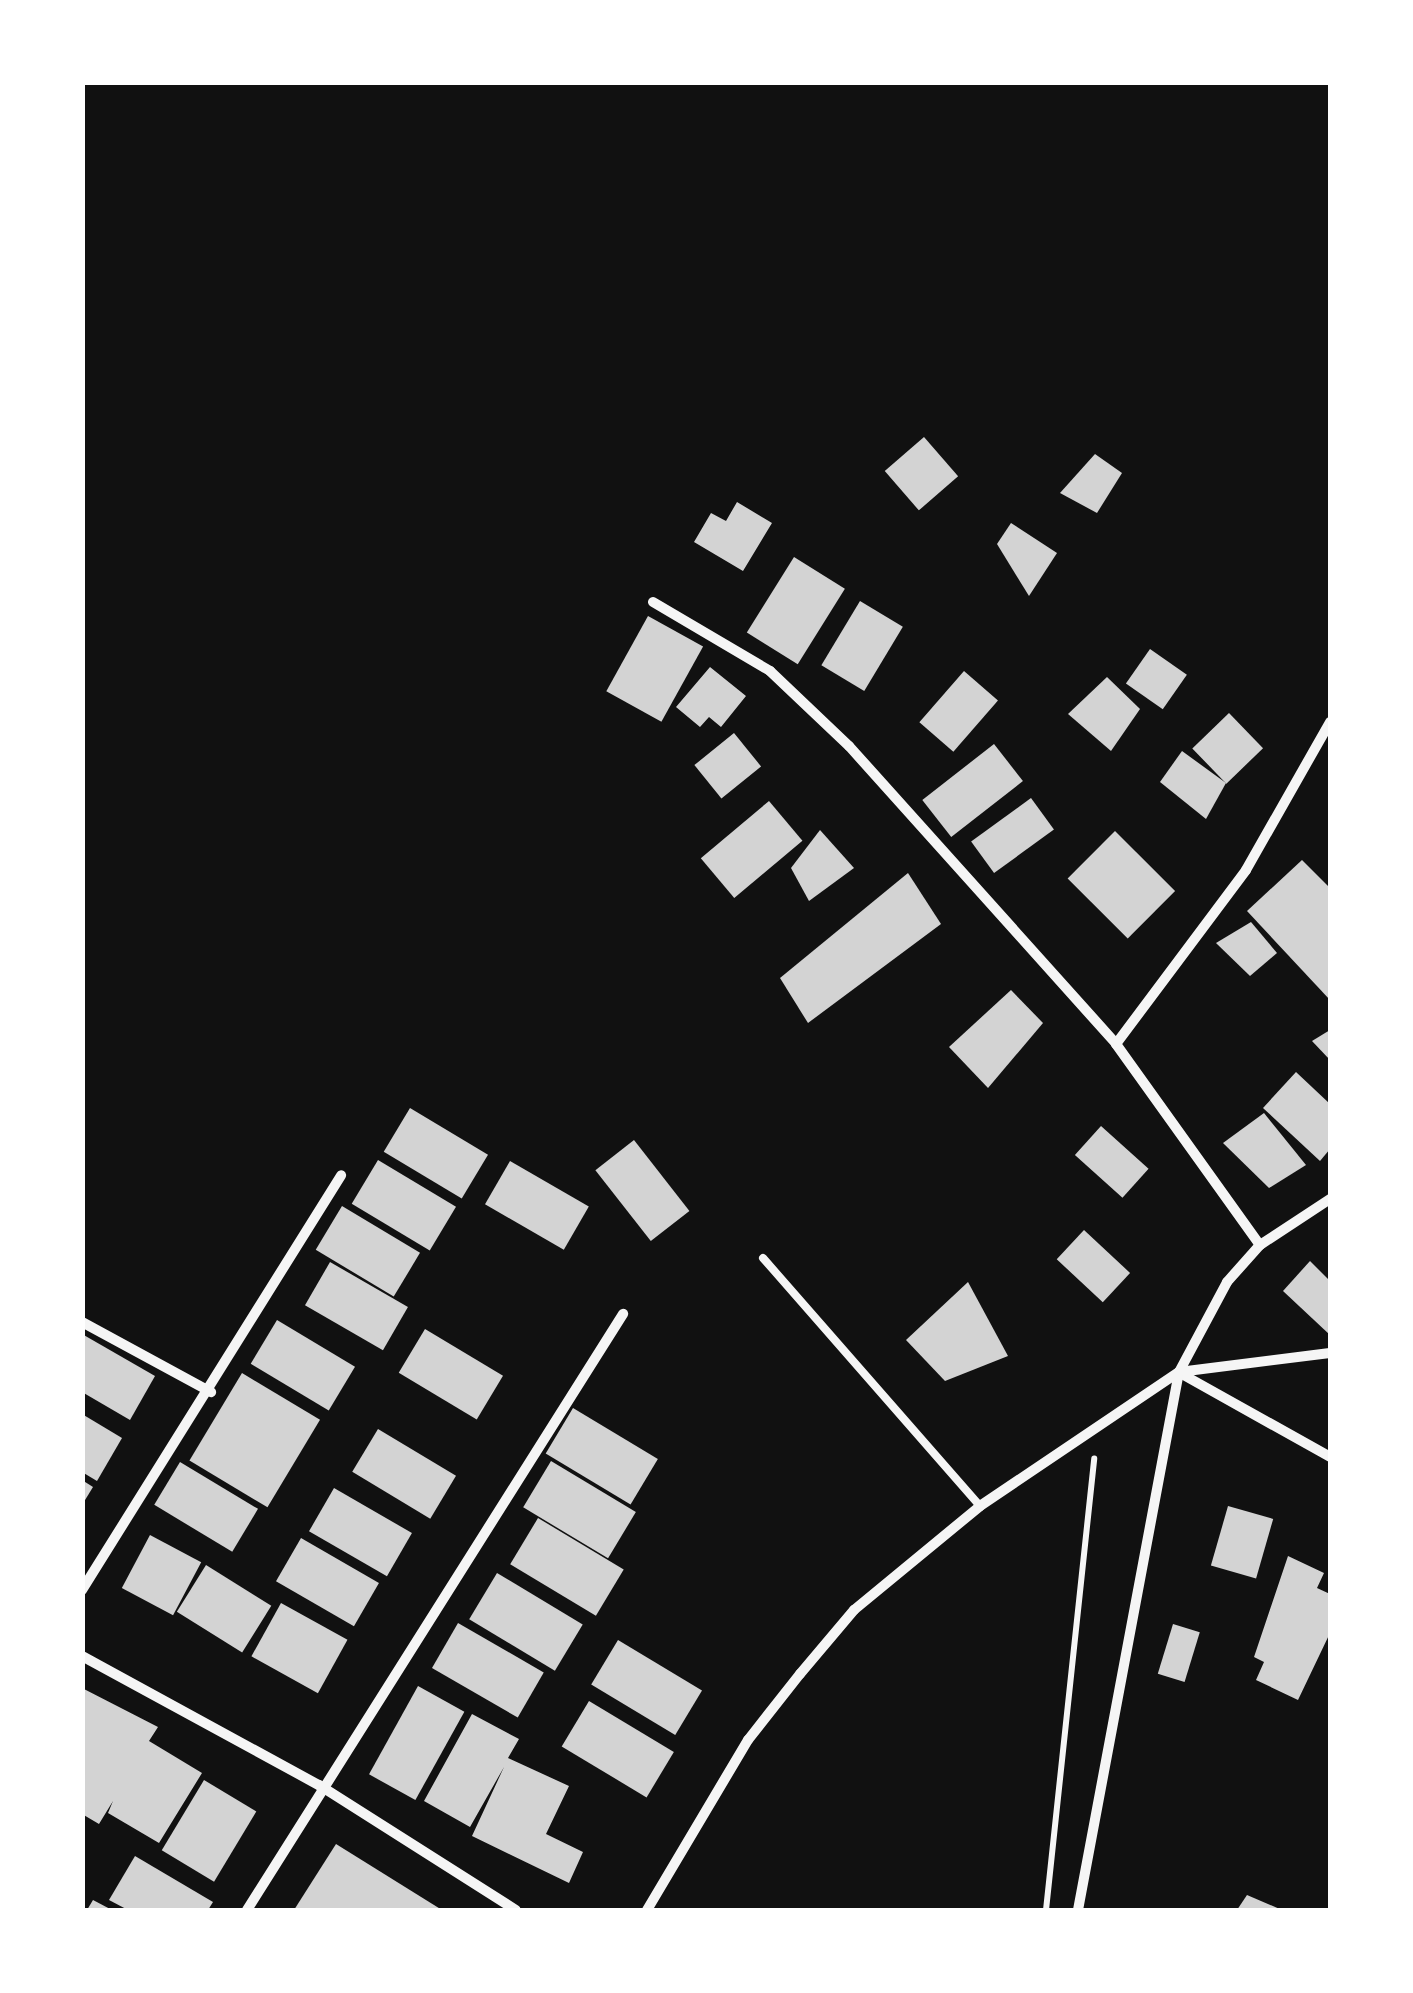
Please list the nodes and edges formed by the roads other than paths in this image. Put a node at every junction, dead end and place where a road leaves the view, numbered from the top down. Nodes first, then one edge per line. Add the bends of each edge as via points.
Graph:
1 (653, 602) dead end
2 (1330, 722) edge
3 (1116, 1044) junction
4 (341, 1175) dead end
5 (1330, 1199) edge
6 (1260, 1245) junction
7 (764, 1258) dead end
8 (623, 1314) dead end
9 (82, 1322) edge
10 (1330, 1352) edge
11 (1179, 1372) junction
12 (211, 1392) junction
13 (1330, 1457) edge
14 (980, 1506) junction
15 (82, 1590) edge
16 (82, 1656) edge
17 (319, 1785) junction
18 (247, 1910) edge
19 (516, 1910) edge
20 (646, 1910) edge
21 (1078, 1910) edge

1 - 3 street via 770,670 836,733
2 - 3 street via 1246,870
3 - 6 street
4 - 12 street
5 - 6 street
6 - 11 street via 1227,1282
7 - 14 lane
8 - 17 street
9 - 12 street
10 - 11 street
11 - 13 street
11 - 14 street
11 - 21 street
12 - 15 street
14 - 20 street via 854,1610 800,1674 748,1740
16 - 17 street
17 - 18 street
17 - 19 street

